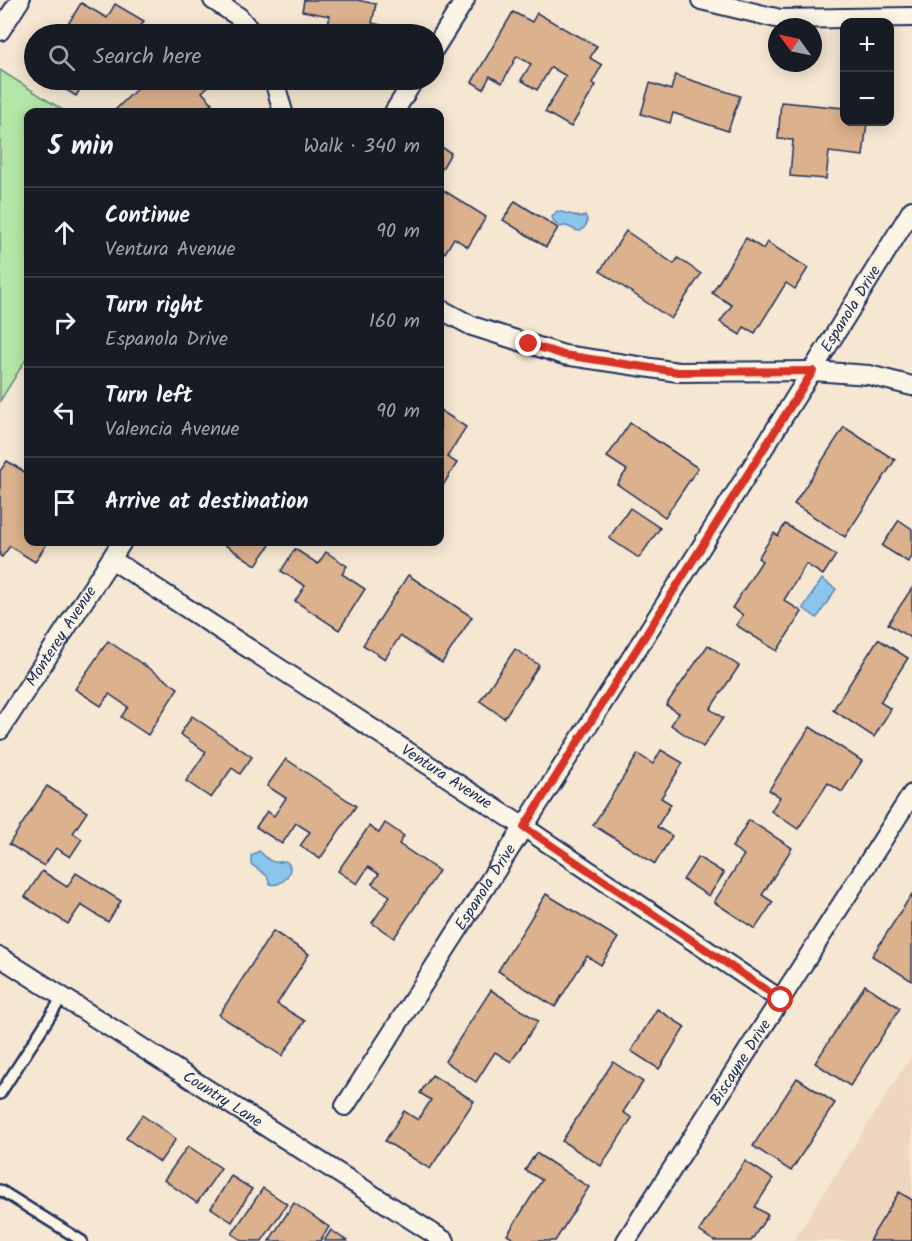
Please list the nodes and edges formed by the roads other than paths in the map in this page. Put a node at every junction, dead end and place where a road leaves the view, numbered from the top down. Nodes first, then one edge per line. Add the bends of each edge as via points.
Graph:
1 (20, 0) edge
2 (213, 0) edge
3 (465, 0) edge
4 (701, 0) edge
5 (912, 17) edge
6 (245, 24) edge
7 (0, 31) edge
8 (444, 33) edge
9 (277, 90) edge
10 (407, 90) edge
11 (282, 108) edge
12 (396, 108) edge
13 (912, 210) edge
14 (444, 311) edge
15 (813, 371) junction
16 (912, 386) edge
17 (119, 546) edge
18 (111, 559) junction
19 (0, 730) edge
20 (912, 794) edge
21 (524, 827) junction
22 (0, 957) edge
23 (63, 996) junction
24 (781, 1000) junction
25 (0, 1094) edge
26 (345, 1106) dead end
27 (0, 1190) edge
28 (82, 1241) edge
29 (445, 1241) edge
30 (626, 1241) edge

1 - 7 street
2 - 6 street
3 - 8 street
4 - 5 street via 780,19
9 - 11 street
10 - 12 street
13 - 15 street, Espanola Drive
14 - 15 street via 472,326 564,355 678,372
15 - 16 street via 869,375
15 - 21 street, Espanola Drive
17 - 18 street, Monterey Avenue
18 - 19 street, Monterey Avenue
18 - 21 street, Ventura Avenue
20 - 24 street, Biscayne Drive
21 - 24 street, Ventura Avenue
21 - 26 street, Espanola Drive
22 - 23 street, Country Lane
23 - 25 lane
23 - 29 street, Country Lane
24 - 30 street, Biscayne Drive
27 - 28 lane

